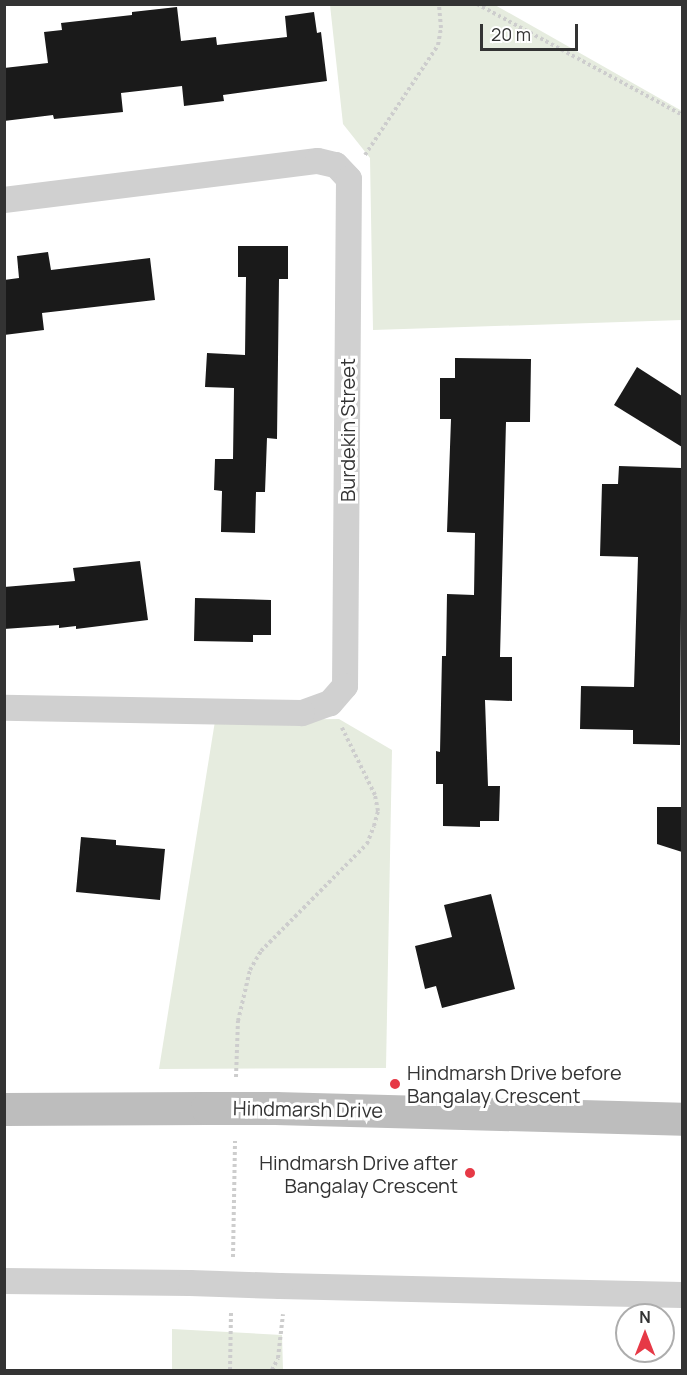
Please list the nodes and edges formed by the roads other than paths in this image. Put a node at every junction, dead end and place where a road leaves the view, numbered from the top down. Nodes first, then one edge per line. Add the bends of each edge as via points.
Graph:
1 (4, 200) edge
2 (4, 708) edge
3 (4, 1109) edge
4 (682, 1119) edge
5 (4, 1281) edge
6 (682, 1295) edge

1 - 2 street, Burdekin Street via 318,161 336,165 349,179 345,686 330,703 302,713
3 - 4 main road, Hindmarsh Drive, bridge via 275,1108
5 - 6 street, bridge via 190,1283 282,1298

